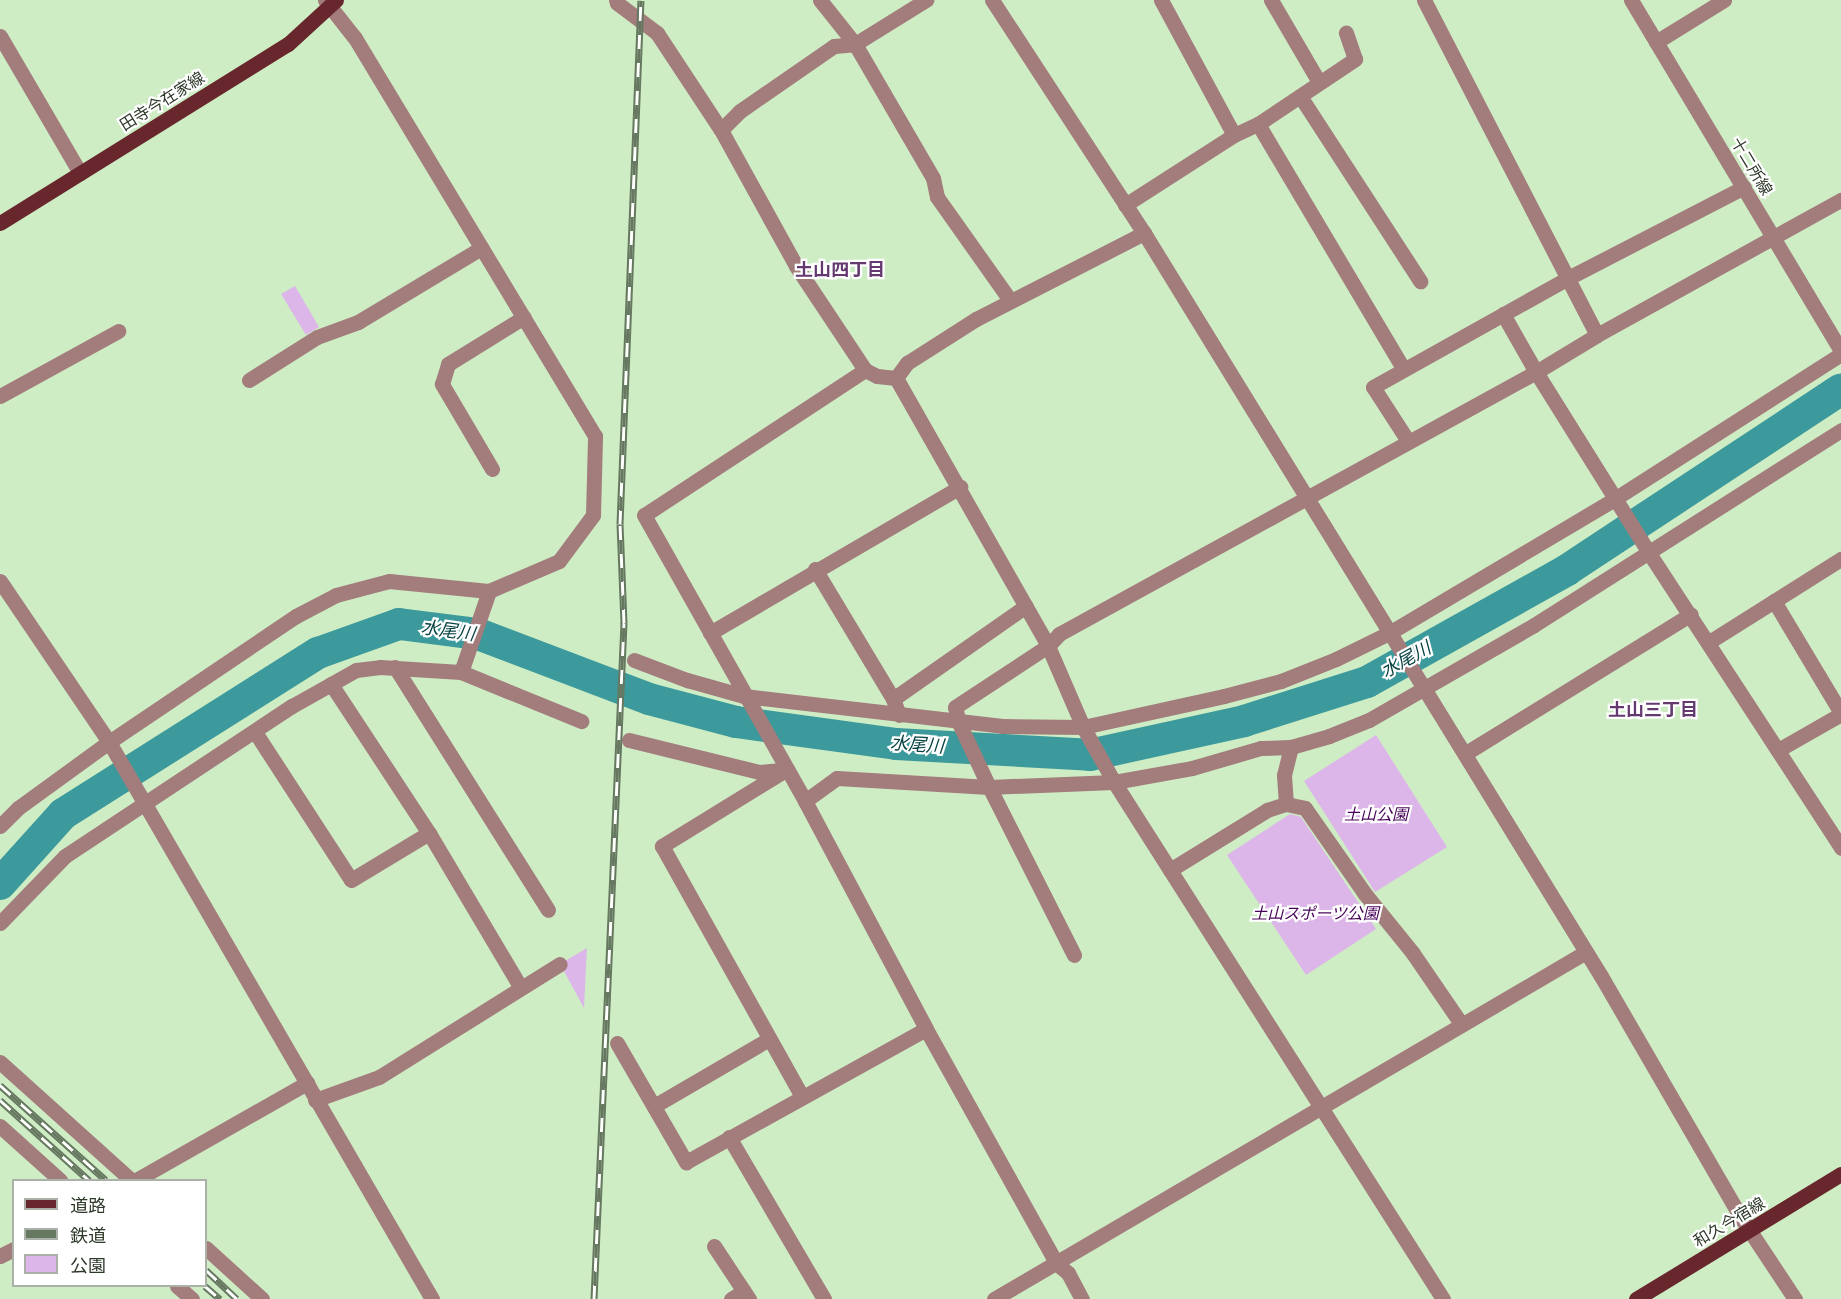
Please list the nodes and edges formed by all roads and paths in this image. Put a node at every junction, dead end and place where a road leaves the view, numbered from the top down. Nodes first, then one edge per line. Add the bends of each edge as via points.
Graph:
1 (616, 0) edge
2 (820, 0) edge
3 (926, 0) edge
4 (992, 0) edge
5 (1161, 0) edge
6 (1271, 0) edge
7 (1424, 0) edge
8 (1631, 0) edge
9 (1724, 0) edge
10 (330, 2) edge
11 (1347, 33) dead end
12 (0, 36) edge
13 (1656, 42) junction
14 (855, 44) junction
15 (1320, 82) junction
16 (1299, 96) junction
17 (1258, 124) junction
18 (722, 130) junction
19 (1234, 135) junction
20 (80, 173) junction
21 (1744, 188) junction
22 (1841, 200) edge
23 (1125, 205) junction
24 (0, 223) edge
25 (1144, 233) junction
26 (1773, 236) junction
27 (482, 248) junction
28 (1568, 278) junction
29 (1420, 281) dead end
30 (1010, 300) junction
31 (1503, 314) junction
32 (524, 317) junction
33 (117, 331) dead end
34 (1597, 335) junction
35 (1841, 353) edge
36 (1403, 368) junction
37 (865, 370) junction
38 (1536, 372) junction
39 (896, 378) junction
40 (249, 380) dead end
41 (0, 396) edge
42 (1841, 430) edge
43 (1408, 441) junction
44 (492, 469) dead end
45 (960, 487) junction
46 (1307, 496) junction
47 (1616, 498) junction
48 (1649, 553) junction
49 (1840, 563) edge
50 (815, 569) junction
51 (0, 581) edge
52 (489, 591) junction
53 (1774, 601) junction
54 (1026, 606) junction
55 (1691, 614) junction
56 (710, 633) junction
57 (1389, 633) junction
58 (1709, 642) junction
59 (1048, 646) junction
60 (634, 660) dead end
61 (395, 667) junction
62 (461, 672) junction
63 (331, 684) junction
64 (1422, 688) junction
65 (744, 696) junction
66 (893, 699) junction
67 (1841, 714) edge
68 (899, 716) junction
69 (581, 721) dead end
70 (959, 723) junction
71 (1083, 727) junction
72 (255, 732) junction
73 (629, 740) dead end
74 (109, 742) junction
75 (1291, 747) junction
76 (1778, 750) junction
77 (1466, 753) junction
78 (787, 769) junction
79 (1114, 782) junction
80 (989, 787) junction
81 (805, 801) junction
82 (1286, 804) junction
83 (144, 805) junction
84 (0, 826) edge
85 (429, 833) junction
86 (1841, 848) edge
87 (1170, 870) junction
88 (548, 910) dead end
89 (0, 923) edge
90 (1587, 952) junction
91 (1074, 955) dead end
92 (560, 964) dead end
93 (520, 986) junction
94 (1462, 1025) junction
95 (926, 1029) junction
96 (769, 1039) junction
97 (617, 1043) dead end
98 (0, 1062) edge
99 (307, 1083) junction
100 (802, 1097) junction
101 (315, 1100) junction
102 (654, 1106) junction
103 (1320, 1107) junction
104 (0, 1126) edge
105 (729, 1137) junction
106 (1841, 1174) edge
107 (59, 1179) edge
108 (129, 1179) edge
109 (138, 1179) edge
110 (1751, 1230) junction
111 (714, 1246) dead end
112 (207, 1249) edge
113 (1056, 1263) junction
114 (178, 1287) edge
115 (741, 1296) edge
116 (192, 1299) edge
117 (262, 1299) edge
118 (432, 1299) edge
119 (824, 1299) edge
120 (994, 1299) edge
121 (1082, 1299) edge
122 (1443, 1299) edge
123 (1636, 1299) edge
124 (1795, 1299) edge

1 - 18 street via 657,33
2 - 14 street
3 - 14 street
4 - 23 street
5 - 19 street
6 - 15 street
7 - 28 street
8 - 13 street, 十二所線
9 - 13 street
10 - 20 main road, 田寺今在家線 via 288,44
10 - 27 street
11 - 15 street via 1355,58
12 - 20 street
13 - 21 street, 十二所線
14 - 18 street via 834,46 740,111
14 - 30 street via 933,178 937,197
15 - 16 street
16 - 17 street
16 - 29 street
17 - 19 street
17 - 36 street
18 - 37 street via 796,266
19 - 23 street
20 - 24 main road, 田寺今在家線
21 - 26 street, 十二所線
21 - 28 street
22 - 26 street
23 - 25 street
25 - 30 street
25 - 46 street
26 - 34 street
26 - 35 street, 十二所線
27 - 32 street
27 - 40 street via 358,322 317,337
28 - 31 street
28 - 34 street
30 - 39 street via 907,363
31 - 36 street
31 - 38 street
32 - 44 street via 448,363 442,384
32 - 52 street via 595,436 594,516 559,561
33 - 41 street
34 - 38 street
35 - 47 street
36 - 43 street via 1372,387
37 - 39 street
37 - 56 street via 644,515
38 - 43 street
38 - 47 street
39 - 45 street
42 - 48 street
43 - 46 street
45 - 50 street
45 - 54 street
46 - 57 street
46 - 59 street via 1059,634
47 - 48 street
47 - 57 street
48 - 55 street
48 - 64 street via 1534,625
49 - 53 street
50 - 56 street
50 - 66 street
51 - 74 street
52 - 62 street
52 - 74 street via 389,581 336,595 296,616
53 - 58 street
53 - 67 street
54 - 59 street
54 - 66 street
55 - 58 street
55 - 77 street
56 - 65 street
57 - 64 street
57 - 71 street via 1281,681
58 - 76 street
59 - 70 street via 955,706
59 - 71 street
60 - 65 street
61 - 62 street
61 - 63 street via 356,670
61 - 88 street
62 - 69 street
63 - 72 street
63 - 85 street
64 - 75 street via 1369,720
64 - 77 street
65 - 68 street
65 - 78 street
66 - 68 street
67 - 76 street
68 - 70 street
70 - 71 street
70 - 80 street
71 - 79 street
72 - 83 street
72 - 85 street via 351,880
73 - 78 street via 759,772
74 - 83 street
74 - 84 street via 18,808
75 - 79 street via 1261,748 1192,768
75 - 82 street via 1284,775
76 - 86 street
77 - 90 street
78 - 81 street
78 - 96 street via 662,846
79 - 80 street
79 - 87 street
80 - 81 street via 837,778
80 - 91 street
81 - 95 street
82 - 87 street via 1267,810
82 - 94 street via 1305,808
83 - 89 street via 65,856
83 - 99 street
85 - 93 street
87 - 103 street
90 - 94 street
90 - 110 street
92 - 93 street
93 - 101 street via 379,1077
94 - 103 street
95 - 100 street
95 - 113 street
96 - 100 street
96 - 102 street
97 - 102 street
98 - 108 street
99 - 101 street
99 - 109 street
100 - 105 street
101 - 118 street
102 - 105 street via 686,1162
103 - 113 street
103 - 122 street
104 - 107 street
105 - 119 street
106 - 110 main road, 和久今宿線
110 - 123 main road, 和久今宿線
110 - 124 street
111 - 115 street
112 - 117 street
113 - 120 street
113 - 121 street via 1068,1273
114 - 116 street

